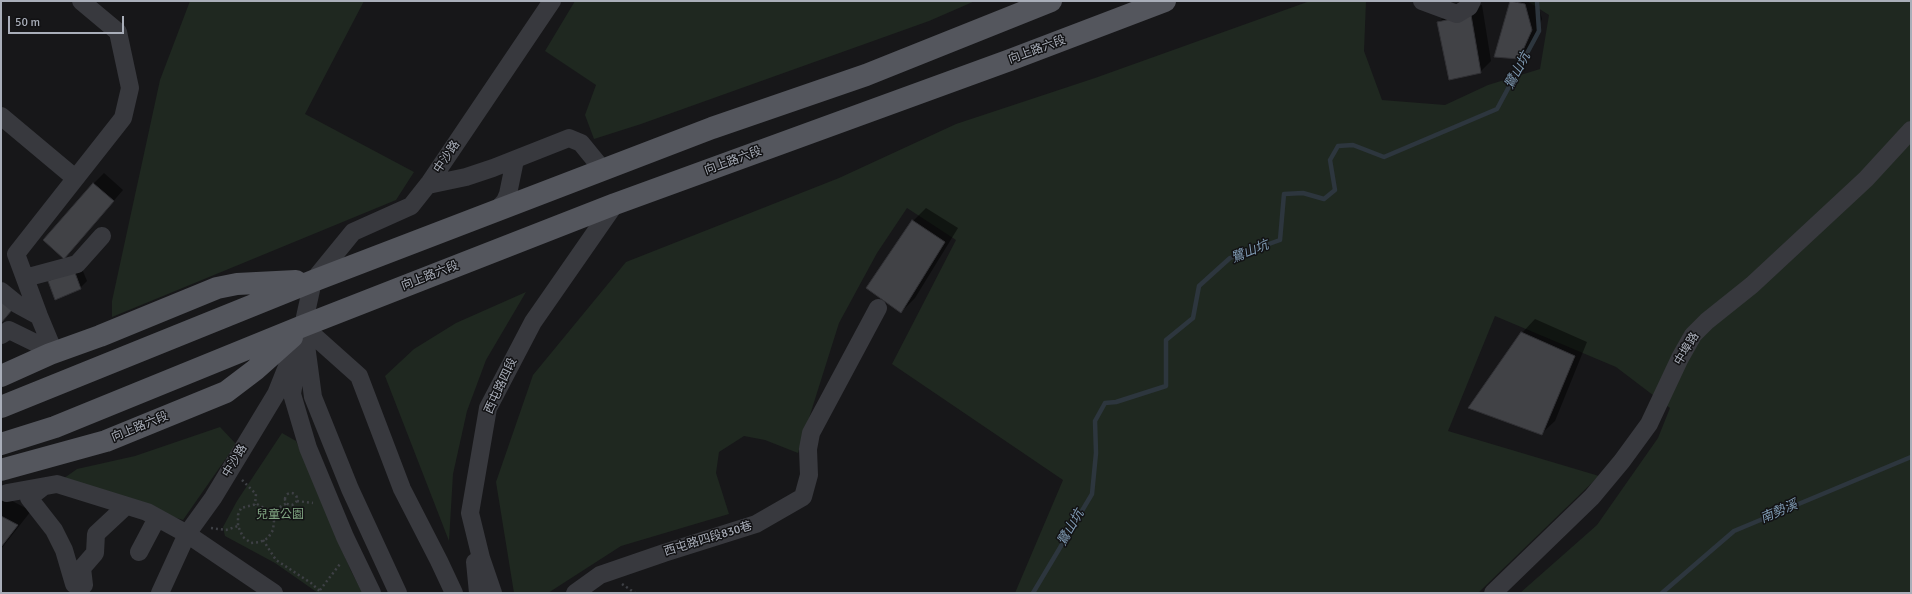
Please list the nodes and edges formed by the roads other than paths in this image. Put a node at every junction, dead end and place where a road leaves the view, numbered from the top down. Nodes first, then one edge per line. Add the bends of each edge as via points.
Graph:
1 (81, 1) edge
2 (552, 1) edge
3 (1051, 1) edge
4 (1164, 1) edge
5 (1422, 1) edge
6 (1472, 1) edge
7 (1, 116) edge
8 (1911, 130) edge
9 (515, 160) junction
10 (603, 170) junction
11 (75, 178) junction
12 (428, 185) junction
13 (615, 204) junction
14 (496, 211) junction
15 (102, 236) dead end
16 (9, 256) edge
17 (25, 278) junction
18 (313, 280) junction
19 (1, 290) edge
20 (878, 308) dead end
21 (39, 316) junction
22 (303, 326) junction
23 (1, 335) edge
24 (54, 352) junction
25 (1, 376) edge
26 (1, 407) edge
27 (1, 444) edge
28 (1, 470) edge
29 (43, 487) junction
30 (6, 493) dead end
31 (126, 506) junction
32 (470, 513) junction
33 (157, 518) junction
34 (190, 530) junction
35 (139, 552) dead end
36 (160, 593) edge
37 (274, 593) edge
38 (372, 593) edge
39 (398, 593) edge
40 (454, 593) edge
41 (478, 593) edge
42 (493, 593) edge
43 (575, 593) edge
44 (1493, 593) edge

1 - 11 street via 118,32 130,88 123,118
2 - 12 street, 中沙路
3 - 10 main road via 866,74 712,128
4 - 13 main road, 向上路六段
5 - 6 street via 1457,14 1469,7
7 - 11 street
8 - 44 street, 中埠路 via 1866,179 1752,285 1707,320 1680,358 1649,424 1622,461 1592,497
9 - 10 street via 569,138 581,143
9 - 12 street via 466,177
9 - 14 street via 508,194 505,202
10 - 14 main road
11 - 16 street
12 - 18 street, 中沙路 via 411,206 353,232
13 - 22 main road, 向上路六段
13 - 32 street, 西屯路四段 via 533,322 488,408
14 - 18 main road
15 - 17 street via 77,264
16 - 17 street
17 - 21 street
18 - 22 street
18 - 24 main road via 237,284 217,288
18 - 26 main road
19 - 21 street via 17,304
20 - 43 street, 西屯路四段830巷 via 811,433 808,449 809,475 803,497 756,524 600,575
21 - 24 street
22 - 27 main road, 向上路六段 via 55,427
22 - 28 main road, 向上路六段 via 255,370 226,392 106,441
22 - 34 street, 中沙路 via 276,394 213,498
22 - 38 street via 292,394 308,448
22 - 39 street via 313,397 350,489
22 - 40 street via 359,376 402,489
23 - 24 street via 9,330
24 - 25 main road
29 - 30 street
29 - 31 street via 57,484
29 - 31 street via 29,498 54,530 64,550 74,584 84,585 82,568 95,553 96,534
31 - 33 street
32 - 41 street
32 - 42 street, 西屯路四段
33 - 34 street
33 - 35 street
34 - 36 street, 中沙路
34 - 37 street

